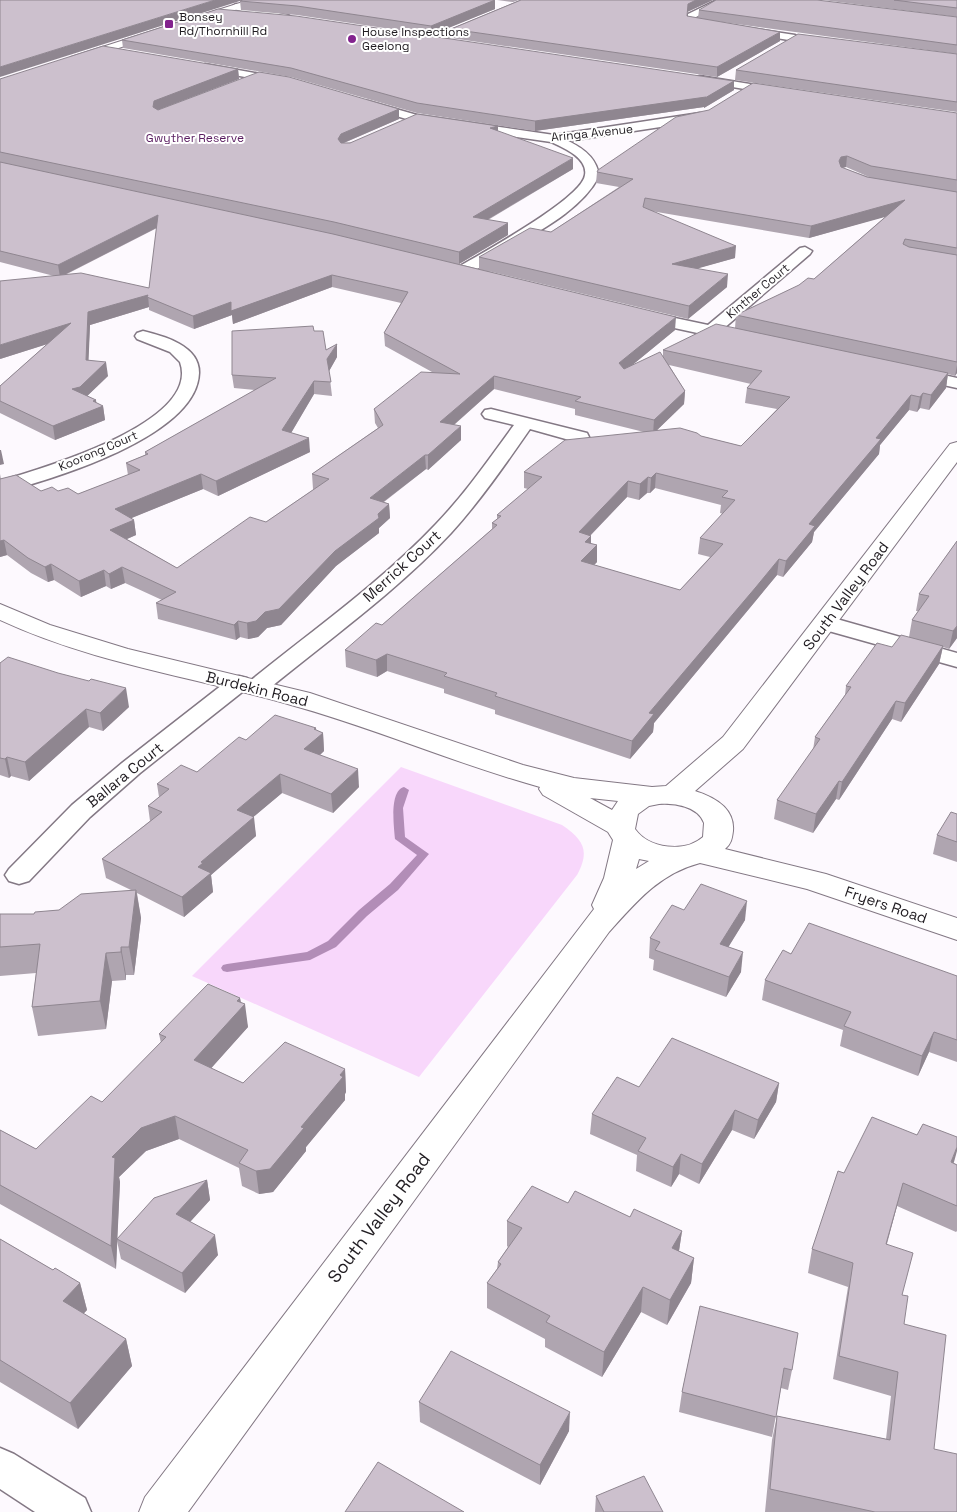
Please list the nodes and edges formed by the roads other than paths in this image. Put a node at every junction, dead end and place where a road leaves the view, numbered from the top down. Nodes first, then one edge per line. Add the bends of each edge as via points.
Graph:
1 (260, 0) edge
2 (532, 0) edge
3 (724, 0) edge
4 (497, 5) dead end
5 (514, 7) junction
6 (236, 8) junction
7 (220, 13) junction
8 (453, 43) edge
9 (779, 48) edge
10 (104, 50) junction
11 (127, 54) edge
12 (66, 62) edge
13 (193, 65) edge
14 (737, 72) edge
15 (258, 77) junction
16 (690, 78) edge
17 (292, 82) edge
18 (720, 82) junction
19 (233, 87) edge
20 (750, 87) junction
21 (790, 93) edge
22 (735, 96) edge
23 (358, 102) edge
24 (712, 110) edge
25 (416, 118) junction
26 (398, 126) edge
27 (554, 138) junction
28 (805, 251) dead end
29 (441, 267) edge
30 (460, 272) junction
31 (478, 276) edge
32 (628, 313) edge
33 (711, 331) junction
34 (143, 336) dead end
35 (758, 341) edge
36 (900, 371) edge
37 (957, 383) edge
38 (491, 414) dead end
39 (525, 423) junction
40 (580, 436) edge
41 (957, 448) edge
42 (0, 487) edge
43 (0, 611) edge
44 (826, 623) junction
45 (957, 660) edge
46 (248, 685) junction
47 (733, 742) junction
48 (513, 770) junction
49 (662, 795) junction
50 (716, 820) junction
51 (625, 834) junction
52 (689, 855) junction
53 (19, 875) dead end
54 (815, 881) junction
55 (598, 924) junction
56 (957, 929) edge
57 (0, 1467) edge
58 (71, 1512) edge
59 (161, 1512) edge

1 - 6 main road
2 - 5 street
3 - 9 street via 690,19 698,24 800,38
4 - 5 street
5 - 8 street via 428,39
6 - 7 main road
6 - 7 street via 298,20
7 - 10 main road
10 - 11 street
10 - 12 main road
13 - 15 street
14 - 18 street
15 - 17 street
15 - 19 street
16 - 18 street
18 - 20 street
20 - 21 street
20 - 22 street
23 - 25 street, Aringa Avenue
24 - 27 street, Aringa Avenue via 687,120
25 - 26 street
25 - 27 street, Aringa Avenue
27 - 30 street via 589,162 592,178 587,188 563,208
28 - 33 street, Kinther Court
29 - 30 street
30 - 31 street
32 - 33 street
33 - 35 street
34 - 42 street, Koorong Court via 182,353 189,361 190,378 181,402 167,416 131,439 60,468
36 - 37 street
38 - 39 street
39 - 40 street
39 - 46 street, Merrick Court via 473,494 407,564 355,608
41 - 44 main road, South Valley Road
43 - 46 main road, Burdekin Road via 41,630 120,655
44 - 45 street
44 - 47 main road, South Valley Road
46 - 48 main road, Burdekin Road via 301,699
46 - 53 street, Ballara Court via 131,768 81,811
47 - 49 main road, South Valley Road via 694,778
47 - 50 main road, South Valley Road via 715,786
48 - 49 main road, Burdekin Road via 572,787
48 - 51 main road, Burdekin Road via 564,794
49 - 50 main road via 701,803
49 - 51 main road via 637,801 627,808 622,817
50 - 52 main road via 718,838 711,847
50 - 54 main road, Fryers Road via 745,845
51 - 52 main road via 650,853
51 - 55 main road, South Valley Road via 619,878
52 - 54 main road, Fryers Road
52 - 55 main road, South Valley Road via 637,882
54 - 56 main road, Fryers Road
55 - 59 main road, South Valley Road
57 - 58 street

